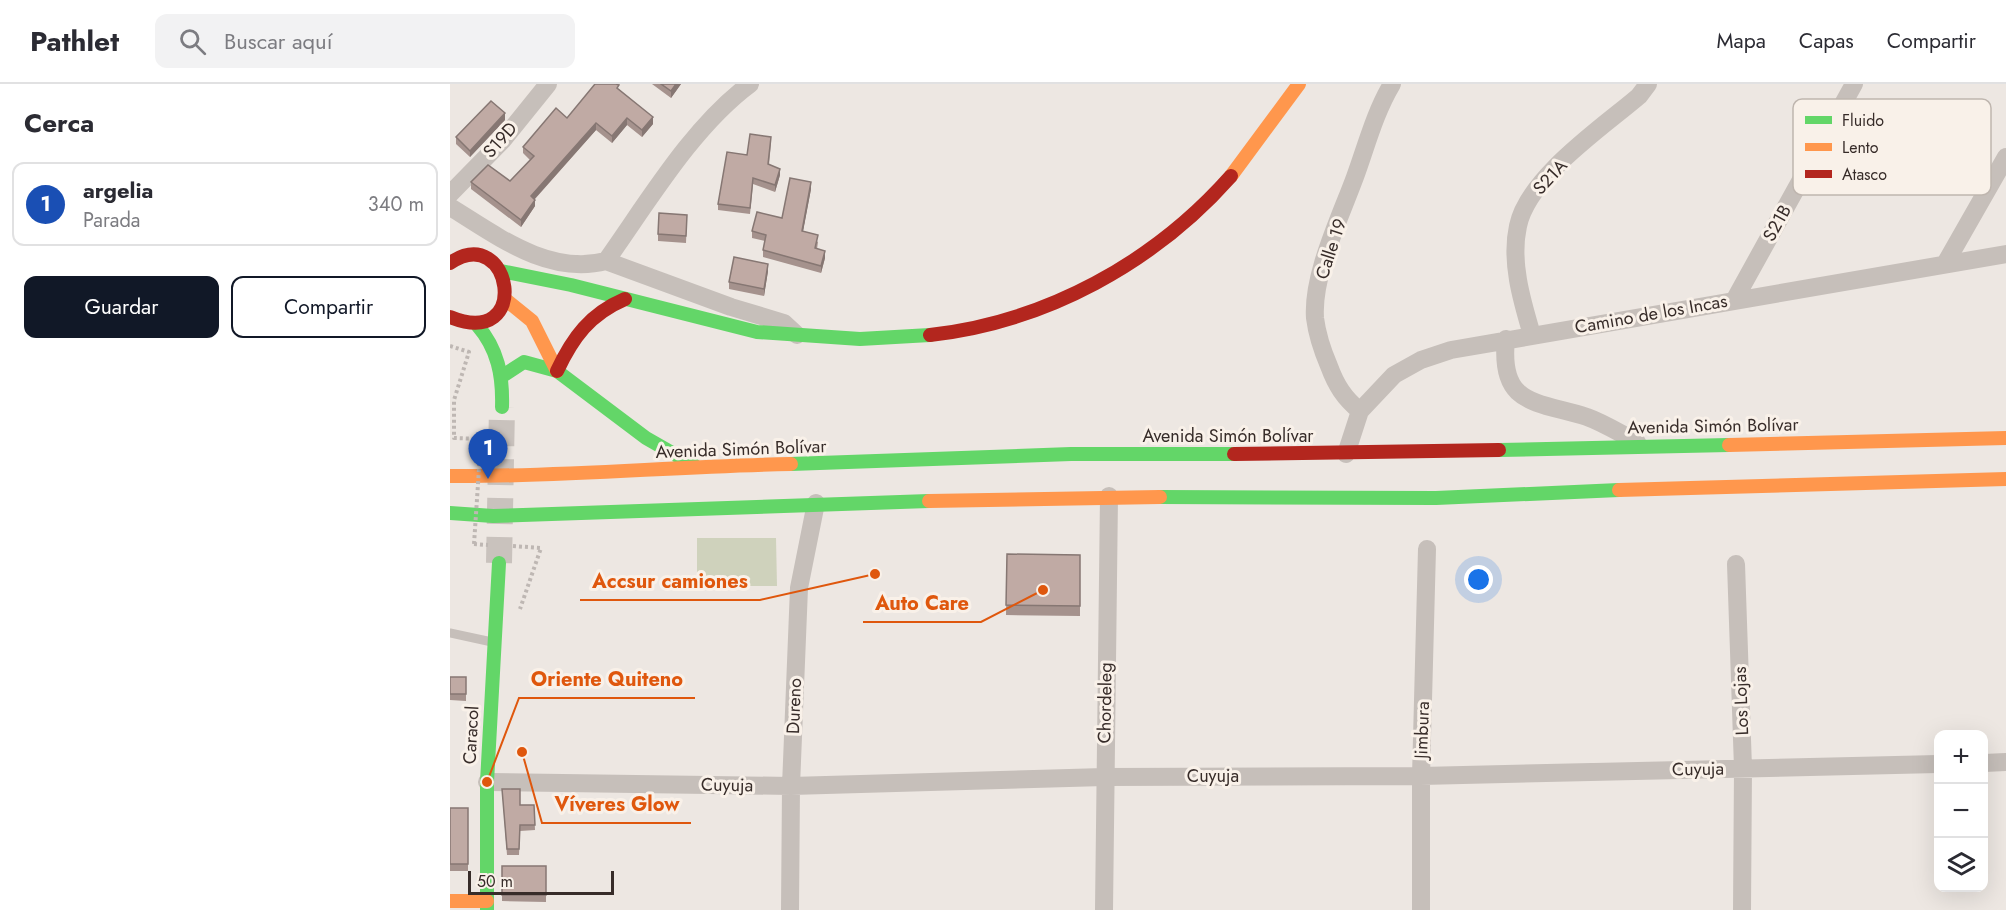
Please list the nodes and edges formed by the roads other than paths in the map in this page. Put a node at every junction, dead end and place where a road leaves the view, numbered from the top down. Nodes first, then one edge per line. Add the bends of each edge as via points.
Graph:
1 (548, 84) edge
2 (750, 84) edge
3 (1299, 84) edge
4 (1392, 84) edge
5 (1648, 84) edge
6 (1854, 84) edge
7 (1846, 99) edge
8 (2006, 157) edge
9 (1991, 183) edge
10 (450, 194) edge
11 (1793, 194) edge
12 (1984, 195) edge
13 (450, 207) edge
14 (2006, 254) edge
15 (451, 259) edge
16 (606, 261) junction
17 (1945, 264) junction
18 (501, 271) junction
19 (550, 294) dead end
20 (602, 295) junction
21 (510, 298) junction
22 (625, 299) junction
23 (1735, 299) junction
24 (450, 317) edge
25 (477, 325) junction
26 (797, 335) junction
27 (1532, 335) junction
28 (1506, 339) junction
29 (556, 371) junction
30 (504, 375) junction
31 (502, 407) tunnel mouth
32 (1360, 411) junction
33 (2006, 438) edge
34 (1644, 445) junction
35 (1346, 454) junction
36 (695, 466) junction
37 (450, 476) edge
38 (2006, 479) edge
39 (1109, 496) junction
40 (816, 503) junction
41 (450, 513) edge
42 (1427, 549) dead end
43 (499, 562) tunnel mouth
44 (1736, 564) dead end
45 (450, 633) edge
46 (494, 642) junction
47 (2006, 762) edge
48 (1988, 763) edge
49 (1934, 764) edge
50 (1743, 768) junction
51 (1421, 776) junction
52 (1104, 777) junction
53 (487, 782) junction
54 (791, 786) junction
55 (450, 901) edge
56 (487, 906) edge
57 (790, 910) edge
58 (1104, 910) edge
59 (1422, 910) edge
60 (1742, 910) edge

1 - 10 street, S19D via 502,141
2 - 16 street via 721,108 668,173
3 - 26 main road via 1243,163 1208,201 1166,238 1059,302 1009,320 945,334 844,339
4 - 32 street, Calle 19 via 1338,225 1316,296 1315,318 1323,352 1336,385
5 - 27 street, S21A via 1533,194 1518,225 1519,288
6 - 7 street, S21B
8 - 9 street
11 - 23 street, S21B
12 - 17 street
13 - 16 street via 528,253 567,264
14 - 17 street, Camino de los Incas
15 - 18 main road via 485,257
16 - 26 street via 731,308 783,323
17 - 23 street, Camino de los Incas
18 - 20 main road via 565,282
18 - 21 main road
19 - 20 main road
20 - 22 main road
21 - 25 main road via 495,317
21 - 29 main road via 535,324
22 - 26 main road via 757,332
22 - 29 main road via 594,314 579,329
23 - 27 street, Camino de los Incas
24 - 25 main road
25 - 30 main road via 488,339
27 - 28 street, Camino de los Incas
28 - 32 street, Camino de los Incas via 1421,360 1394,375
28 - 34 street via 1504,366 1520,395 1590,418
29 - 30 main road via 524,362
29 - 36 main road via 646,438
30 - 31 main road
32 - 35 street, Camino de los Incas
33 - 34 main road, Avenida Simón Bolívar
34 - 35 main road, Avenida Simón Bolívar
35 - 36 main road, Avenida Simón Bolívar via 1071,454
36 - 37 main road, Avenida Simón Bolívar via 535,477
38 - 39 main road via 1743,484 1436,498
39 - 40 main road
39 - 52 street, Chordeleg
40 - 41 main road via 493,516
40 - 54 street, Dureno via 800,588
42 - 51 street, Jimbura
43 - 46 main road, Caracol
44 - 50 street, Los Lojas
45 - 46 lane
46 - 53 main road, Caracol
47 - 48 street
49 - 50 street, Cuyuja
50 - 51 street, Cuyuja
50 - 60 street, Los Lojas
51 - 52 street, Cuyuja
51 - 59 street, Jimbura
52 - 54 street, Cuyuja
52 - 58 street, Chordeleg
53 - 54 street, Cuyuja
53 - 56 main road, Caracol
54 - 57 street, Dureno
55 - 56 main road

